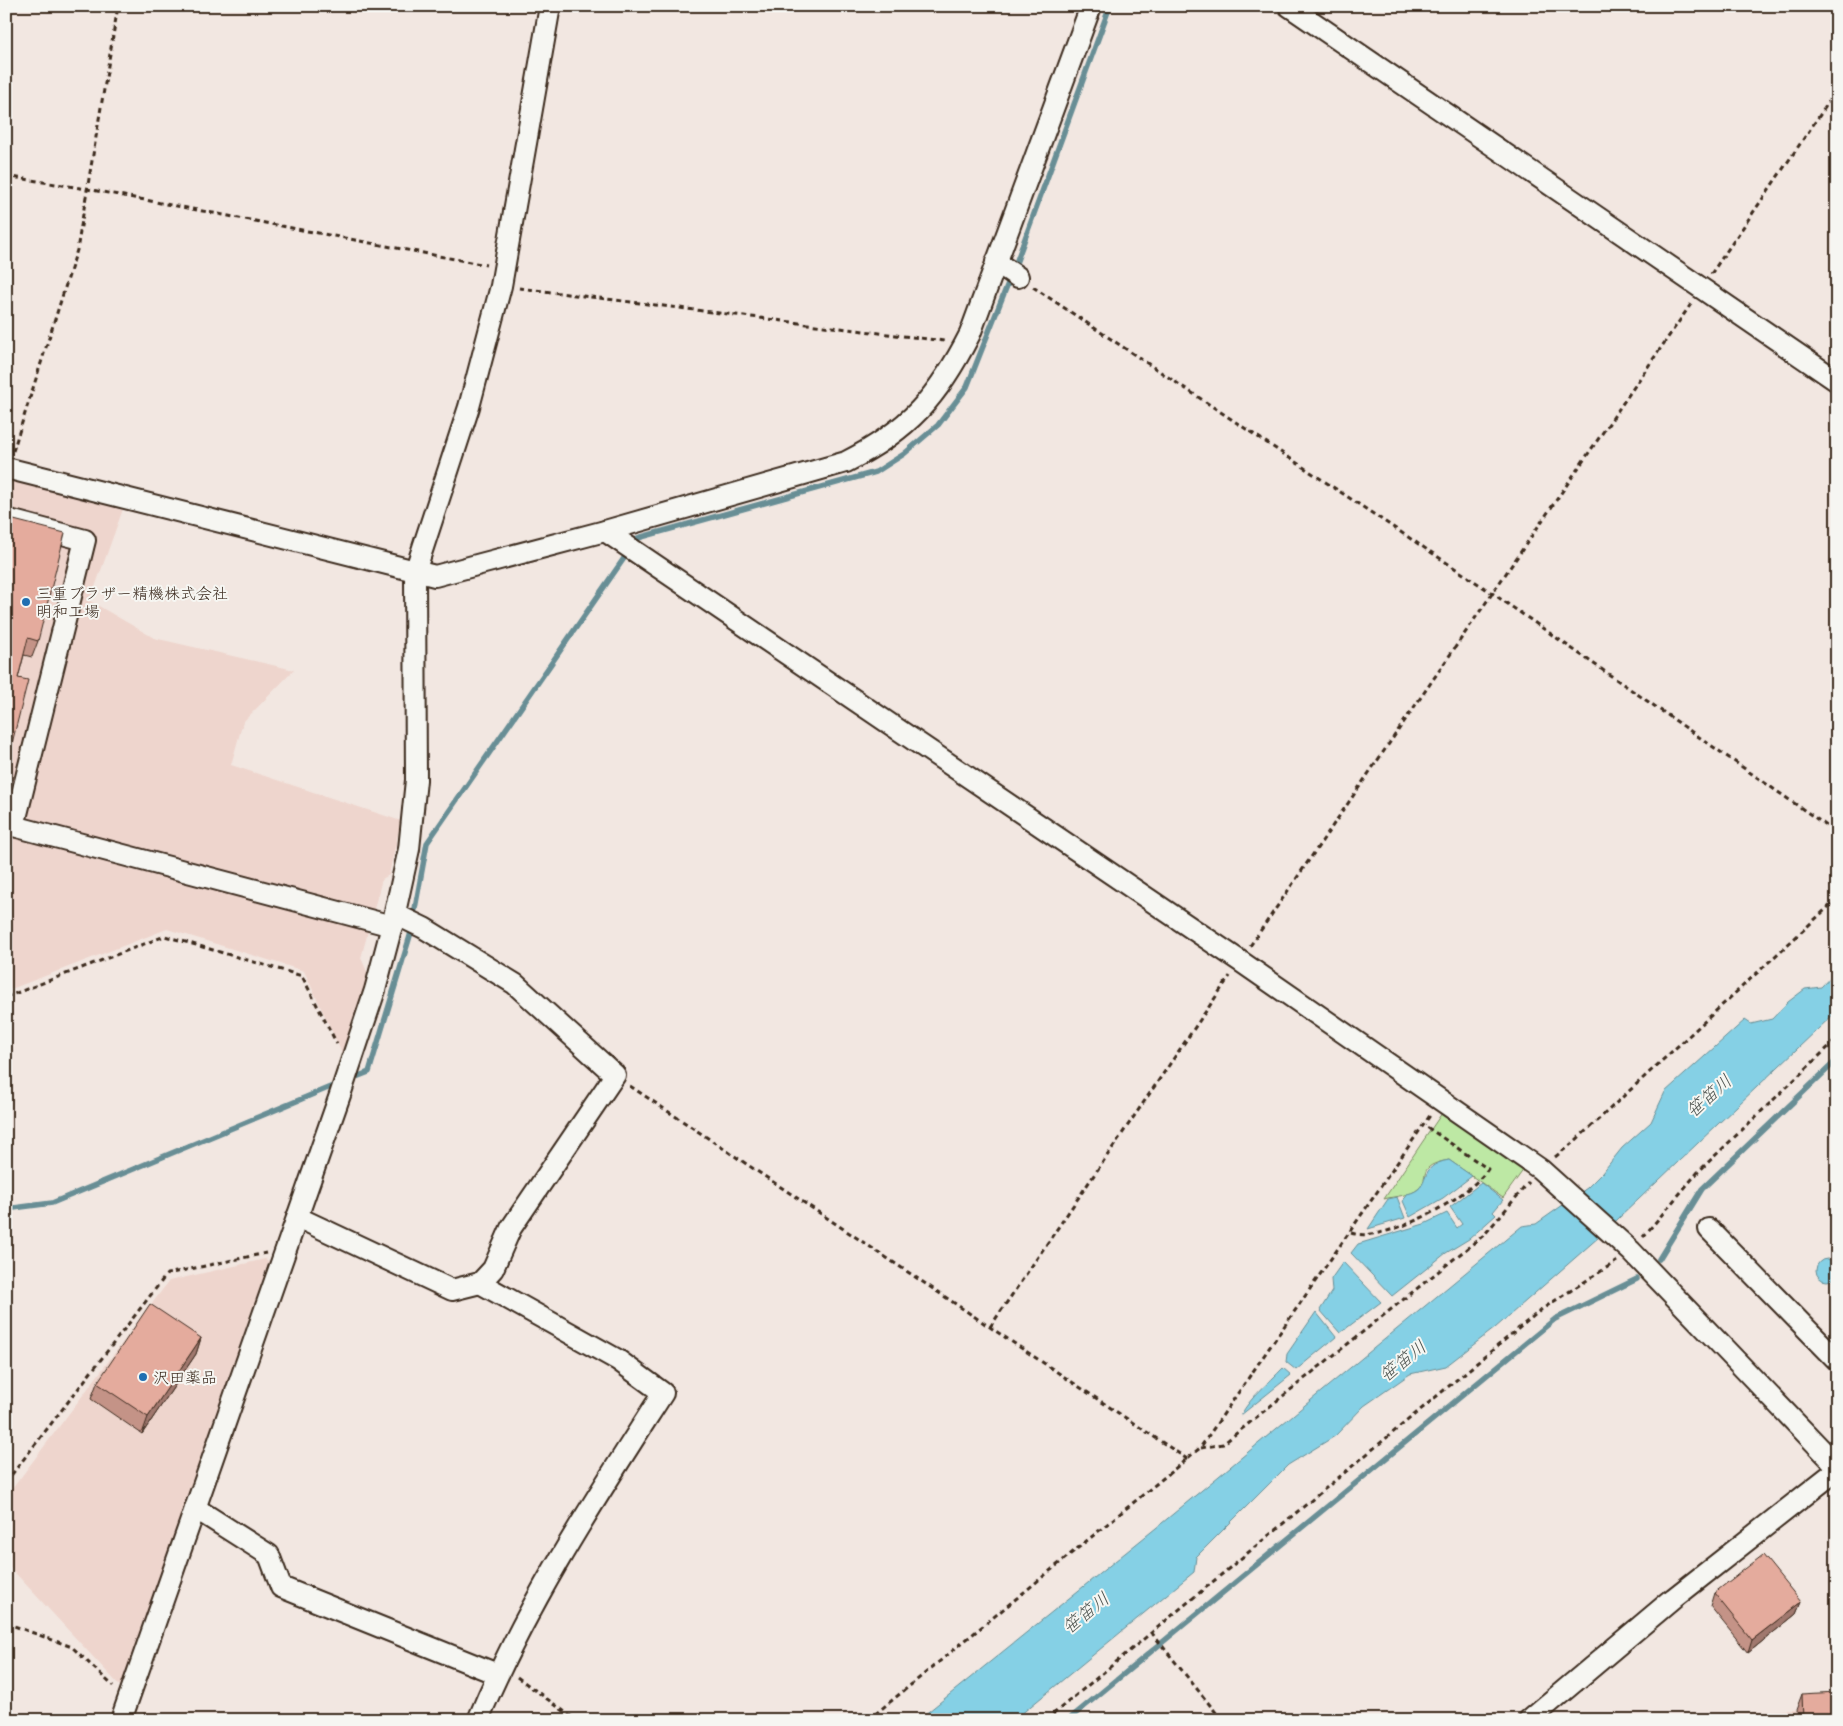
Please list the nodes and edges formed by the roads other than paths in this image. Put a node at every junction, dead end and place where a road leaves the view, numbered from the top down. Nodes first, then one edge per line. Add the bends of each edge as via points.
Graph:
1 (550, 6) edge
2 (1091, 6) edge
3 (1289, 6) edge
4 (1837, 381) edge
5 (7, 468) edge
6 (6, 519) edge
7 (605, 531) junction
8 (415, 572) junction
9 (10, 825) edge
10 (404, 922) junction
11 (297, 1217) junction
12 (1709, 1229) dead end
13 (480, 1283) junction
14 (1837, 1360) edge
15 (1837, 1468) edge
16 (195, 1508) junction
17 (497, 1674) junction
18 (121, 1720) edge
19 (478, 1720) edge
20 (1529, 1720) edge

1 - 8 street via 503,277 471,399
2 - 7 street via 1007,270 954,366 925,406 864,452 828,468
3 - 4 street
5 - 8 street via 342,550
6 - 9 street via 85,540
7 - 8 street via 435,576
7 - 15 street via 1542,1171 1631,1251
8 - 10 street via 416,780
9 - 10 street
10 - 11 street via 375,990
10 - 13 street via 515,984 615,1076 511,1228 493,1269
11 - 13 street via 452,1290
11 - 16 street
12 - 14 street
13 - 17 street via 618,1360 663,1393 580,1522
15 - 20 street via 1674,1598
16 - 17 street via 269,1555 281,1587
16 - 18 street
17 - 19 street

